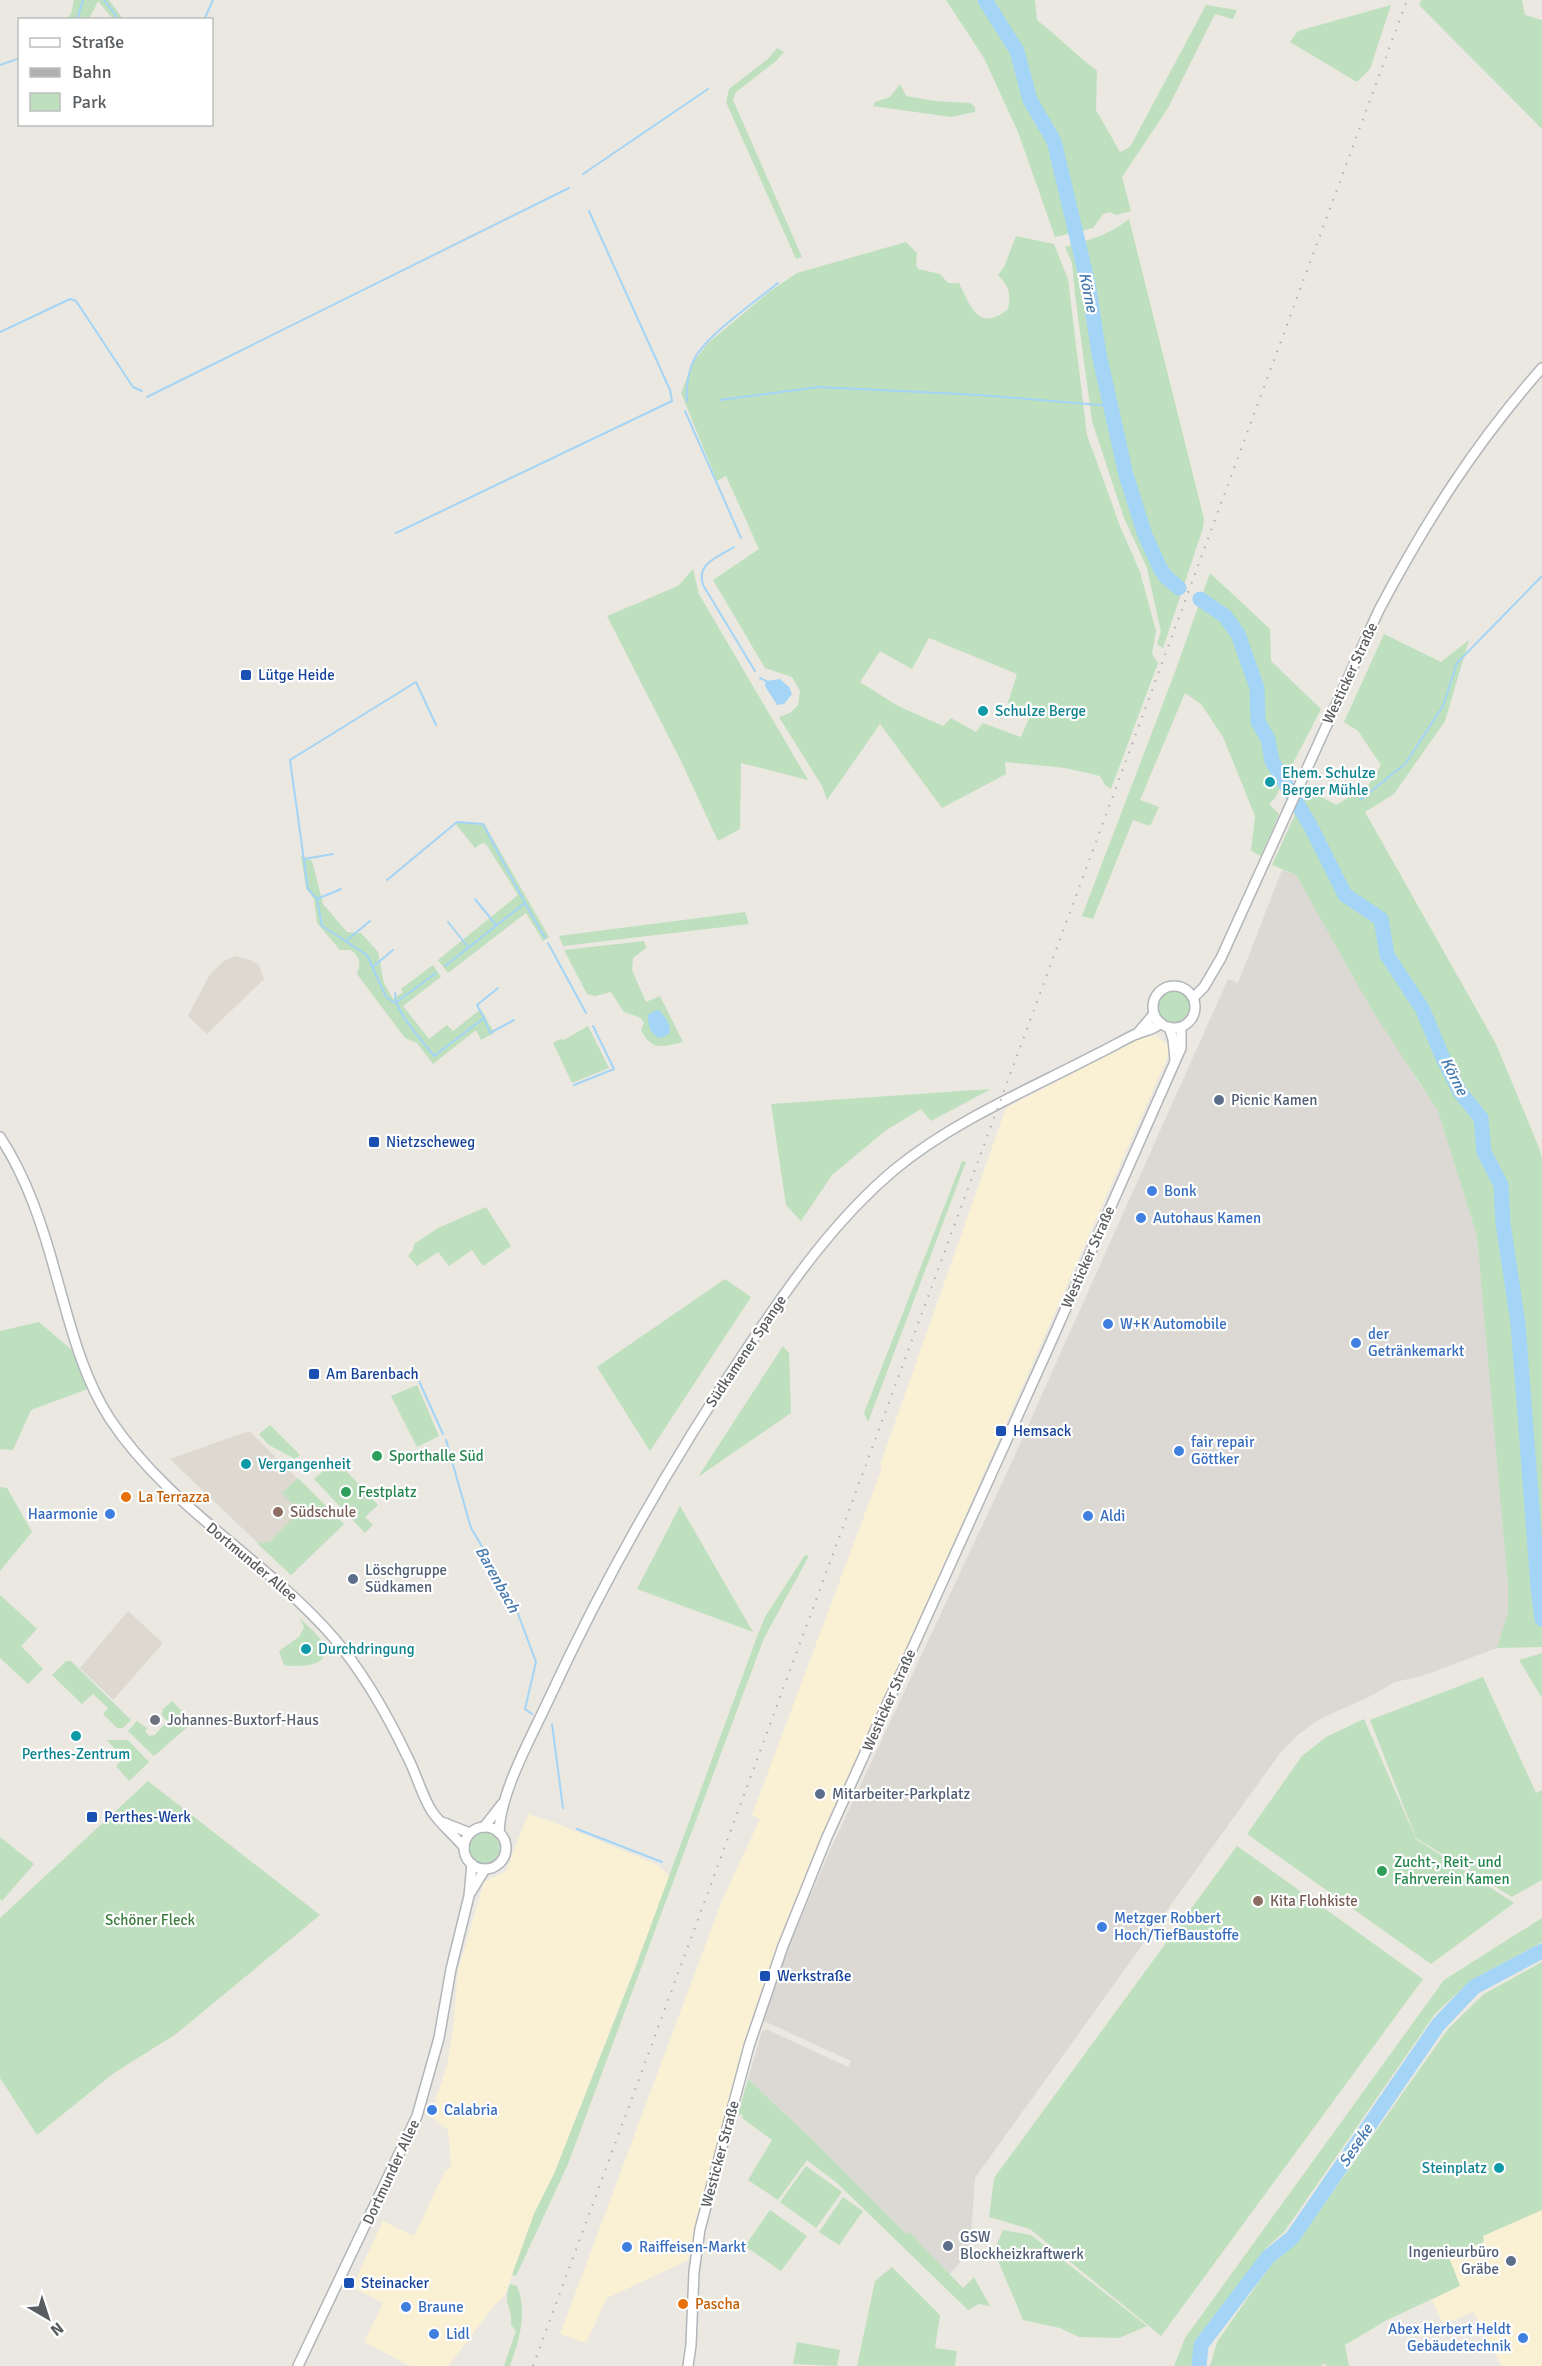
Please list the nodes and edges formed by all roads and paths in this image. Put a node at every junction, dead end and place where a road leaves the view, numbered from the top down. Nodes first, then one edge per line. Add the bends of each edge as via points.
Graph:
1 (1542, 368) edge
2 (1212, 972) junction
3 (1187, 989) junction
4 (1194, 997) junction
5 (1154, 1014) junction
6 (1165, 1025) junction
7 (1181, 1027) junction
8 (1137, 1034) junction
9 (1175, 1060) junction
10 (0, 1137) edge
11 (503, 1803) junction
12 (441, 1822) junction
13 (484, 1827) junction
14 (470, 1833) junction
15 (499, 1833) junction
16 (464, 1847) junction
17 (472, 1864) junction
18 (485, 1869) junction
19 (469, 1896) junction
20 (298, 2366) edge
21 (688, 2366) edge

1 - 2 street, Westicker Straße via 1475,450 1408,556 1379,610
2 - 3 street
2 - 4 street, Westicker Straße
3 - 4 street
3 - 5 street via 1174,985 1160,990 1154,1001
4 - 7 street via 1195,1012 1190,1022
5 - 6 street
5 - 8 street
6 - 7 street
6 - 8 street, Südkamener Spange
6 - 9 street via 1173,1039
7 - 9 street, Westicker Straße via 1181,1048
8 - 11 street, Südkamener Spange via 943,1135 886,1177 826,1240 742,1355 654,1496 574,1645
9 - 21 street, Westicker Straße via 827,1837 779,1956 749,2046 700,2229
10 - 12 street, Dortmunder Allee via 33,1204 79,1353 110,1419 167,1486 290,1592 333,1637 380,1704 428,1804
11 - 13 street
11 - 15 street
12 - 14 street
12 - 16 street, Dortmunder Allee
13 - 14 street
13 - 15 street
14 - 16 street
15 - 18 street via 506,1844 505,1854 499,1863
16 - 17 street
17 - 18 street
17 - 19 street, Dortmunder Allee
18 - 19 street, Dortmunder Allee
19 - 20 street, Dortmunder Allee via 434,2060 417,2116

